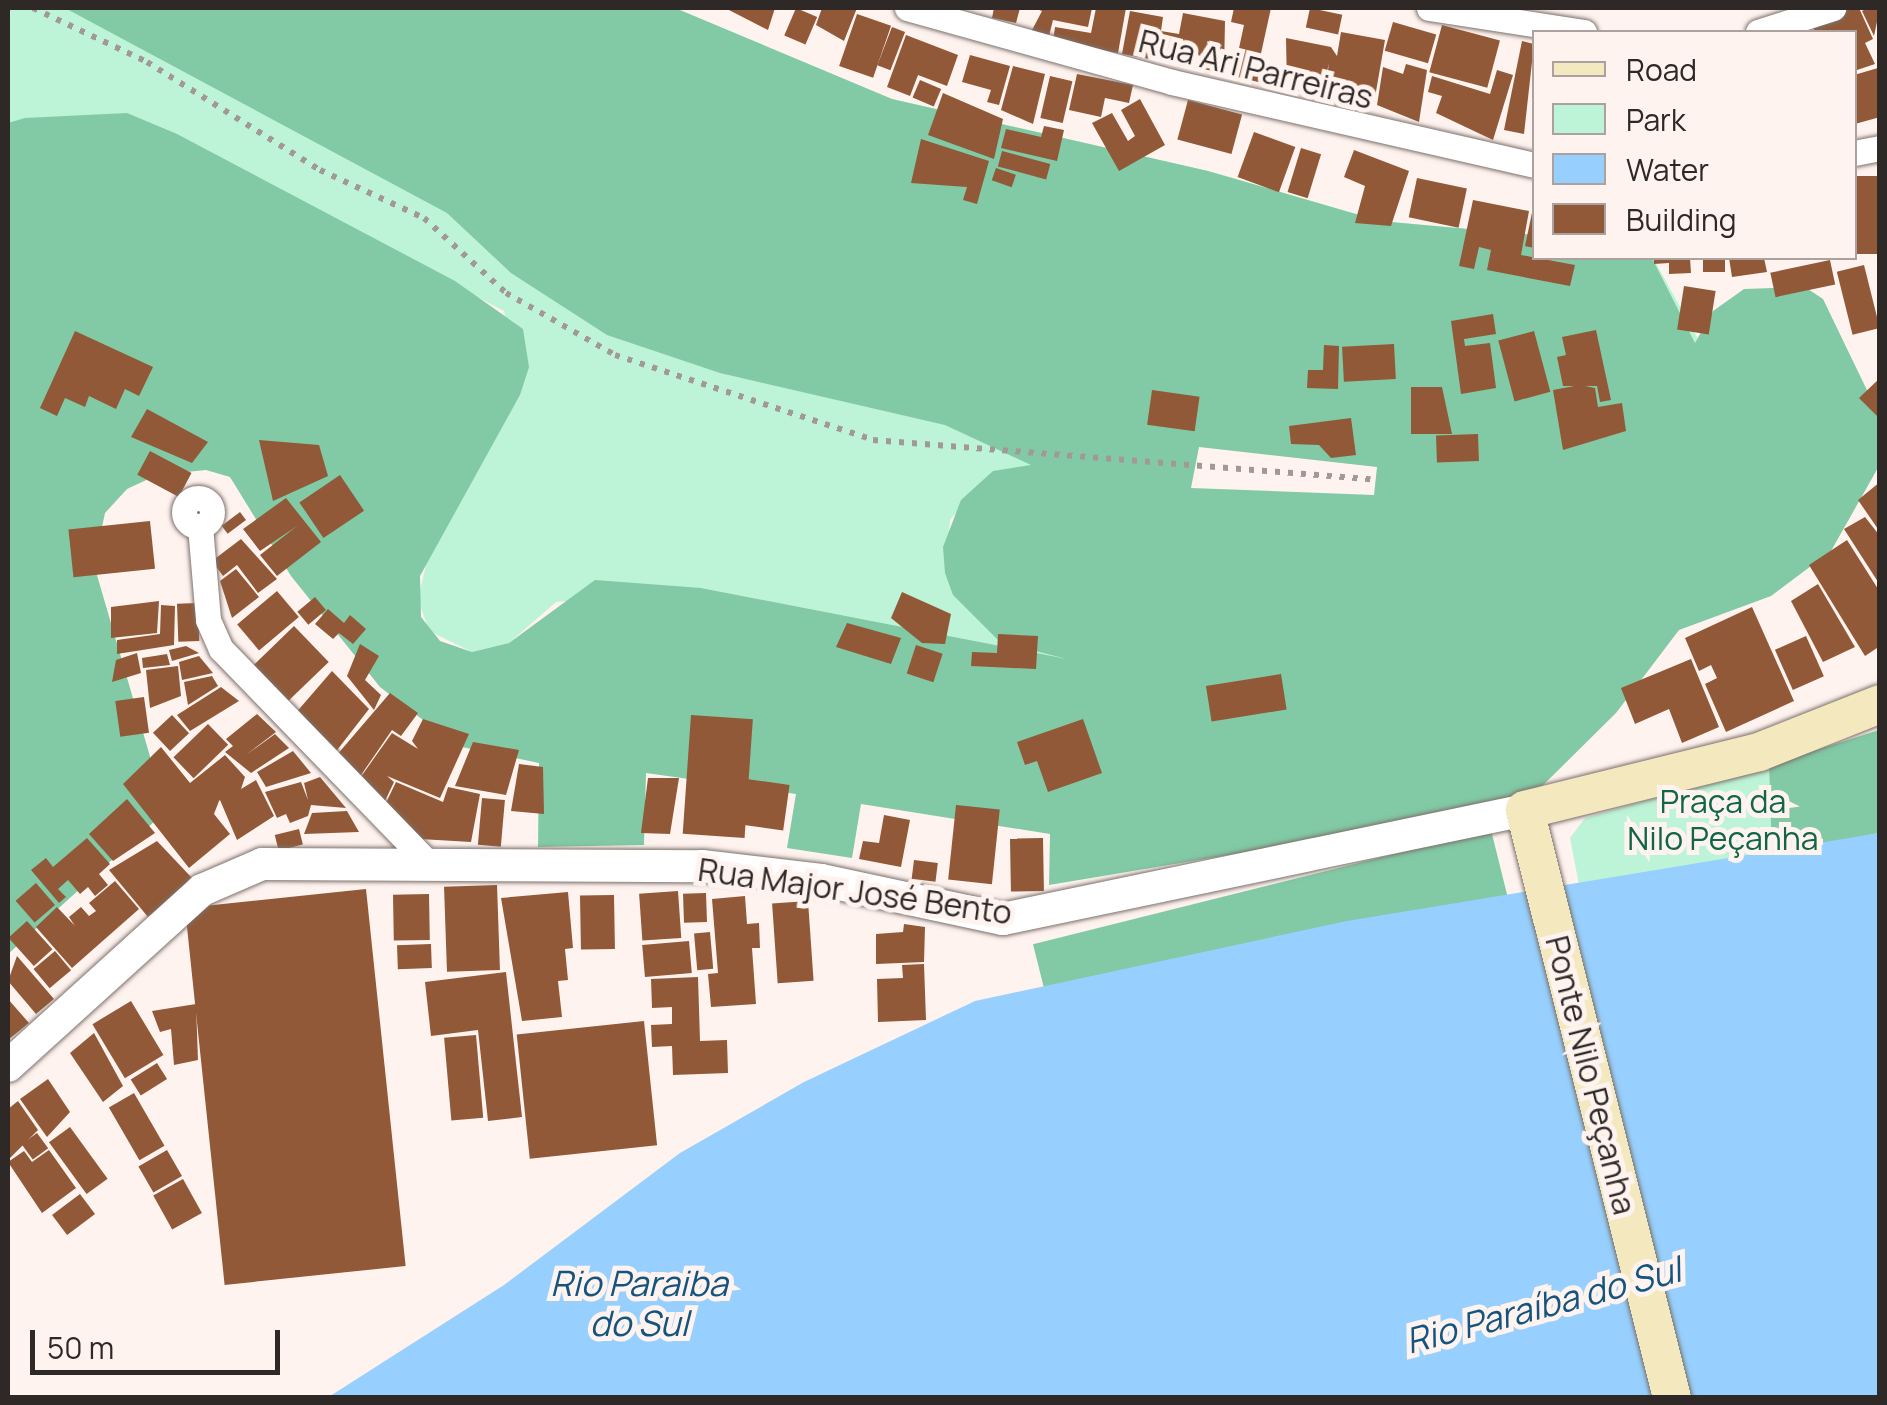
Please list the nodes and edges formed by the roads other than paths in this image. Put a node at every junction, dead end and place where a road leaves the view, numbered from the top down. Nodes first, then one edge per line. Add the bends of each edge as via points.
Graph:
1 (907, 8) edge
2 (1429, 8) edge
3 (1833, 8) edge
4 (1571, 30) edge
5 (1764, 30) edge
6 (1532, 166) edge
7 (200, 526) dead end
8 (1880, 688) edge
9 (1864, 711) edge
10 (1529, 824) junction
11 (430, 865) junction
12 (8, 1066) edge
13 (1672, 1398) edge

1 - 6 street, Rua Ari Parreiras via 1172,82
2 - 4 street
3 - 5 street
7 - 11 street via 208,620 221,649
8 - 9 main road
9 - 10 main road
10 - 11 street, Rua Major José Bento via 1003,920 821,880 702,866
10 - 13 main road, Ponte Nilo Peçanha
11 - 12 street, Rua Major José Bento via 280,861 220,878

